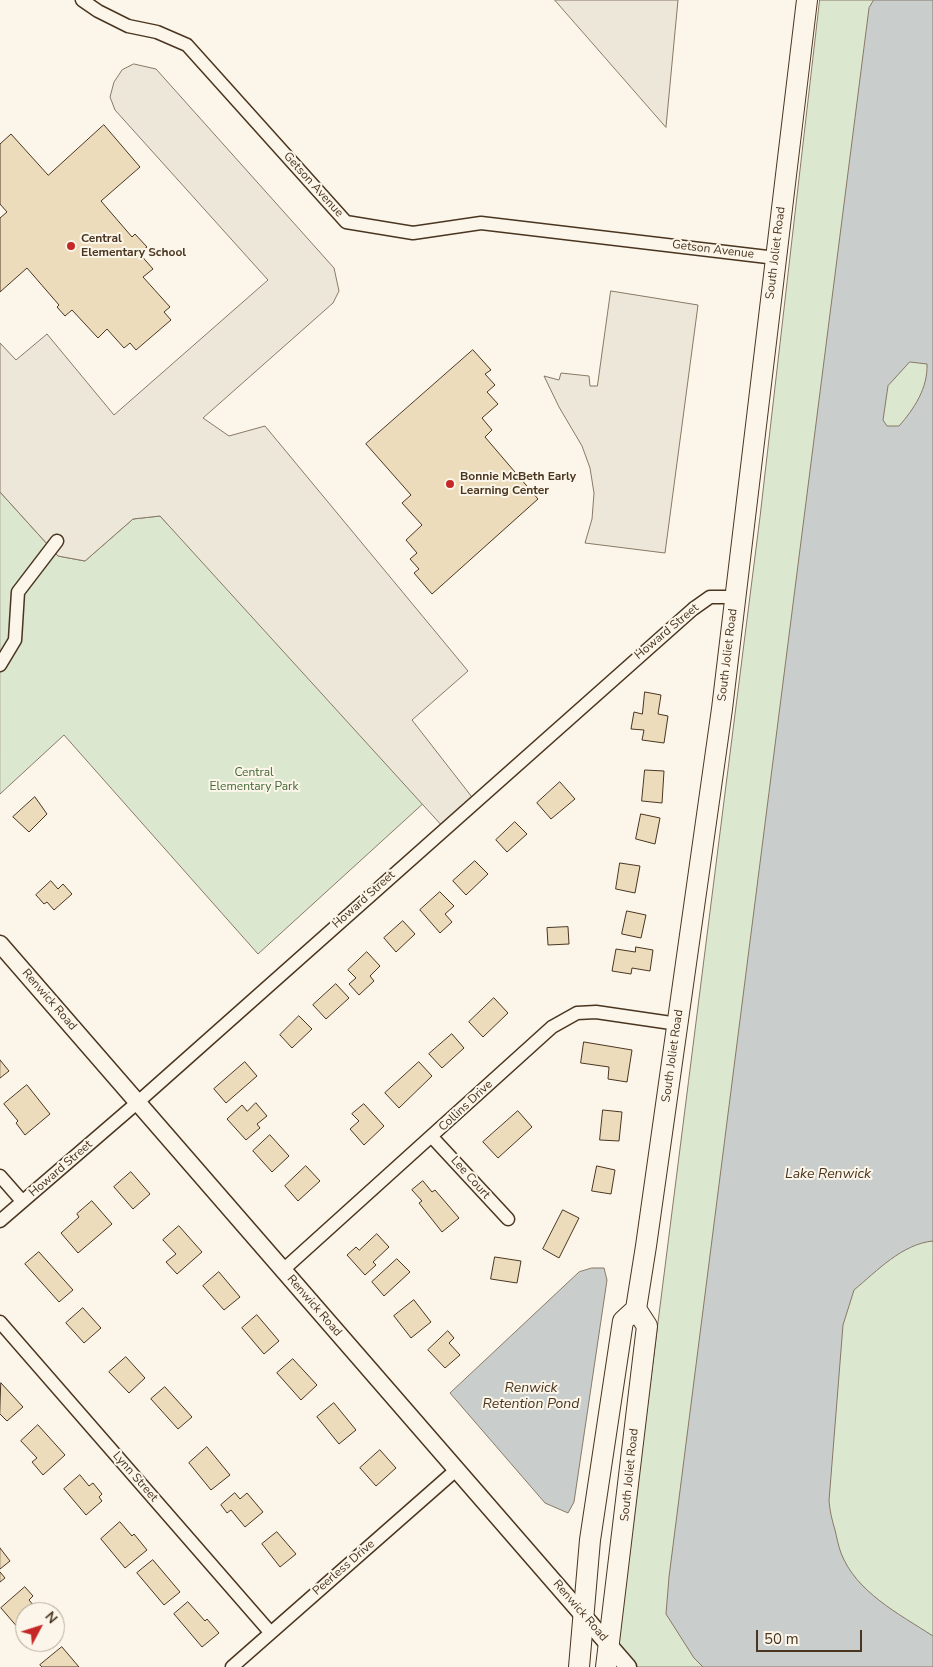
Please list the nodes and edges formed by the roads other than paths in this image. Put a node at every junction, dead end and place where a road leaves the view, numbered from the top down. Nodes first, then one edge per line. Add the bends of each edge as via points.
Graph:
1 (82, 0) edge
2 (807, 0) edge
3 (776, 258) junction
4 (57, 541) dead end
5 (735, 598) junction
6 (0, 665) edge
7 (0, 944) edge
8 (678, 1024) junction
9 (138, 1102) junction
10 (432, 1137) junction
11 (0, 1176) edge
12 (22, 1201) junction
13 (508, 1219) dead end
14 (0, 1221) edge
15 (283, 1270) junction
16 (636, 1309) junction
17 (0, 1322) edge
18 (456, 1470) junction
19 (583, 1615) junction
20 (270, 1632) junction
21 (608, 1644) junction
22 (232, 1667) edge
23 (579, 1667) edge
24 (606, 1667) edge
25 (628, 1667) edge

1 - 3 street, Getson Avenue via 128,26 157,32 187,45 346,222 413,233 480,223
2 - 3 main road, South Joliet Road
3 - 5 main road, South Joliet Road
4 - 6 street via 18,592 15,640
5 - 8 main road, South Joliet Road
5 - 9 street, Howard Street via 710,596 693,609
7 - 9 street, Renwick Road
8 - 10 street, Collins Drive via 621,1014 577,1014 552,1026
8 - 16 main road, South Joliet Road
9 - 12 street, Howard Street
9 - 15 street, Renwick Road
10 - 13 street, Lee Court
10 - 15 street, Collins Drive
11 - 12 street
12 - 14 street, Howard Street
15 - 18 street, Renwick Road
16 - 19 main road, South Joliet Road via 623,1321 590,1540
16 - 21 main road, South Joliet Road via 647,1326
17 - 20 street, Lynn Street
18 - 19 street, Renwick Road
18 - 20 street, Peerless Drive
19 - 21 street, Renwick Road
19 - 23 main road, South Joliet Road
20 - 22 street, Peerless Drive
21 - 24 main road, South Joliet Road
21 - 25 street, Renwick Road

